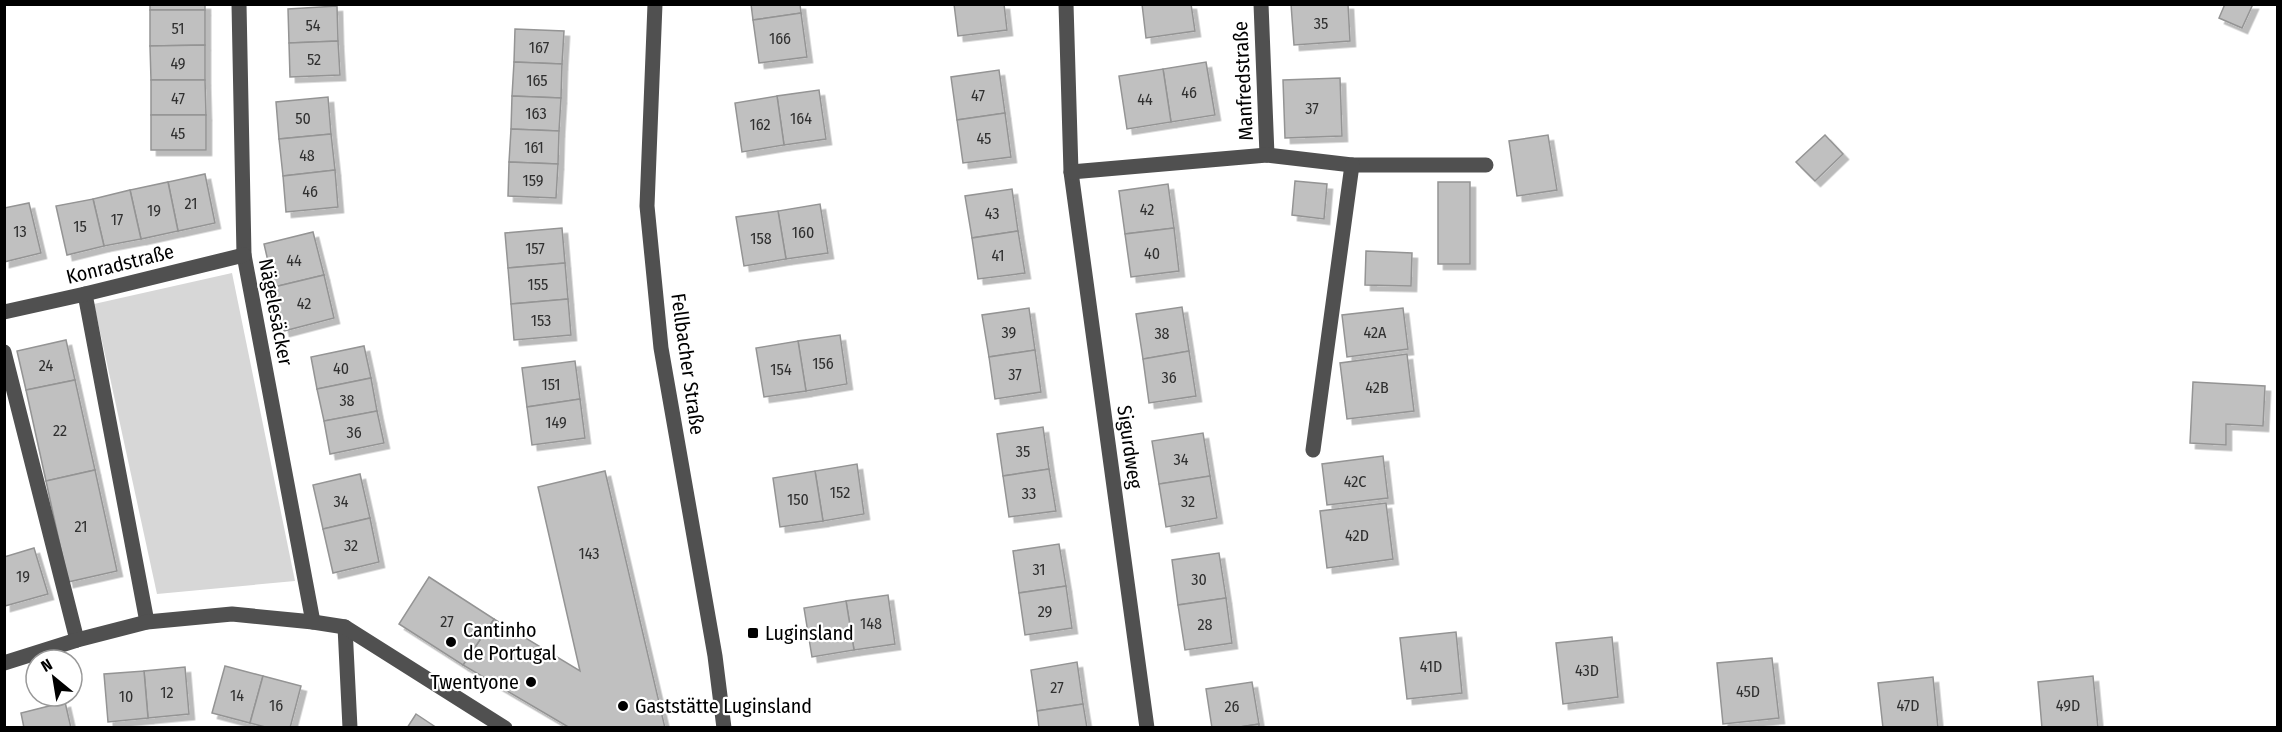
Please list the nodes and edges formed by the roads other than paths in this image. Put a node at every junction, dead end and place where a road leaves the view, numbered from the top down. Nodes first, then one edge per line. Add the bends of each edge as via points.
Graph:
1 (240, 4) edge
2 (655, 4) edge
3 (1066, 4) edge
4 (1261, 4) edge
5 (1268, 155) junction
6 (1352, 165) junction
7 (1486, 165) dead end
8 (1071, 172) junction
9 (244, 255) junction
10 (86, 294) junction
11 (4, 312) edge
12 (4, 352) edge
13 (1313, 450) dead end
14 (147, 622) junction
15 (314, 622) junction
16 (345, 627) junction
17 (77, 640) junction
18 (4, 663) edge
19 (350, 728) edge
20 (505, 728) edge
21 (724, 728) edge
22 (1147, 728) edge

1 - 9 street, Nägelesäcker
2 - 21 street, Fellbacher Straße via 647,206 661,348
3 - 8 street, Sigurdweg
4 - 5 street, Manfredstraße
5 - 6 street
5 - 8 street
6 - 7 street
6 - 13 street
8 - 22 street, Sigurdweg
9 - 10 street, Konradstraße
9 - 15 street, Nägelesäcker
10 - 11 street, Konradstraße
10 - 14 street
12 - 17 street
14 - 15 street via 231,614
14 - 17 street
15 - 16 street
16 - 19 street
16 - 20 street
17 - 18 street

